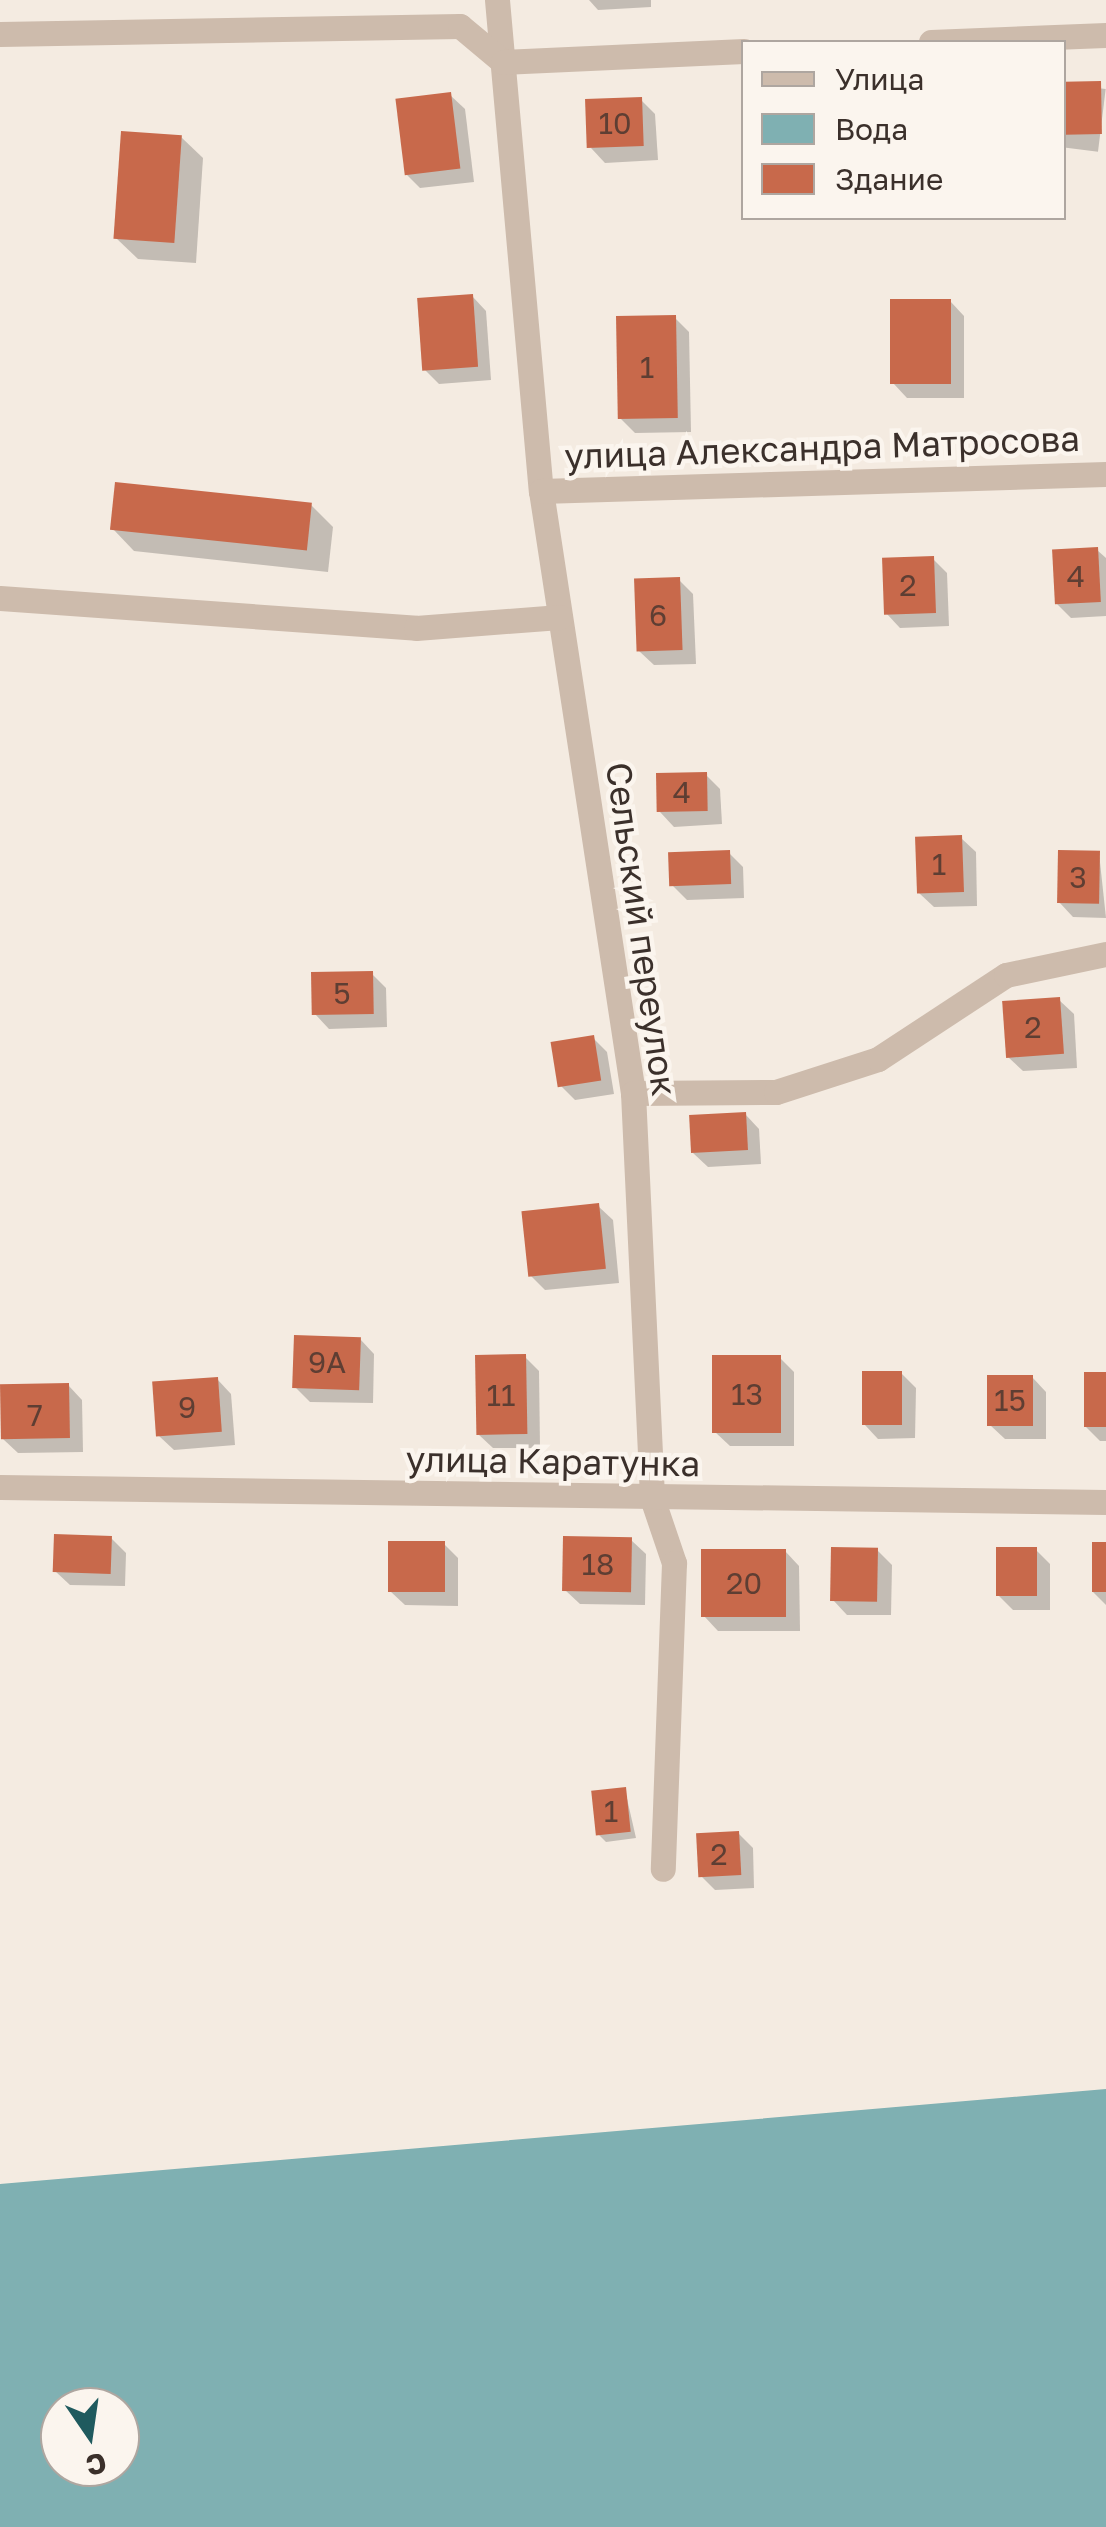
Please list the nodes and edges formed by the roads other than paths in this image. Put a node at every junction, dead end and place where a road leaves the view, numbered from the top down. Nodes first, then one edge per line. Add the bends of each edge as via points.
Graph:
1 (497, 0) edge
2 (0, 34) edge
3 (1106, 34) edge
4 (975, 40) edge
5 (741, 51) edge
6 (503, 62) junction
7 (1106, 474) edge
8 (540, 490) junction
9 (0, 598) edge
10 (560, 617) junction
11 (1106, 954) edge
12 (633, 1093) junction
13 (0, 1487) edge
14 (652, 1498) junction
15 (1106, 1502) edge
16 (664, 1869) dead end

1 - 6 street, Сельский переулок
2 - 6 street via 460,26
3 - 4 street
5 - 6 street
6 - 8 street, Сельский переулок
7 - 8 street, улица Александра Матросова
8 - 10 street, Сельский переулок
9 - 10 street via 416,628
10 - 12 street, Сельский переулок
11 - 12 street via 1006,975 878,1059 776,1092
12 - 14 street, Сельский переулок
13 - 14 street, улица Каратунка
14 - 15 street, улица Каратунка
14 - 16 street, Сельский переулок via 674,1563

